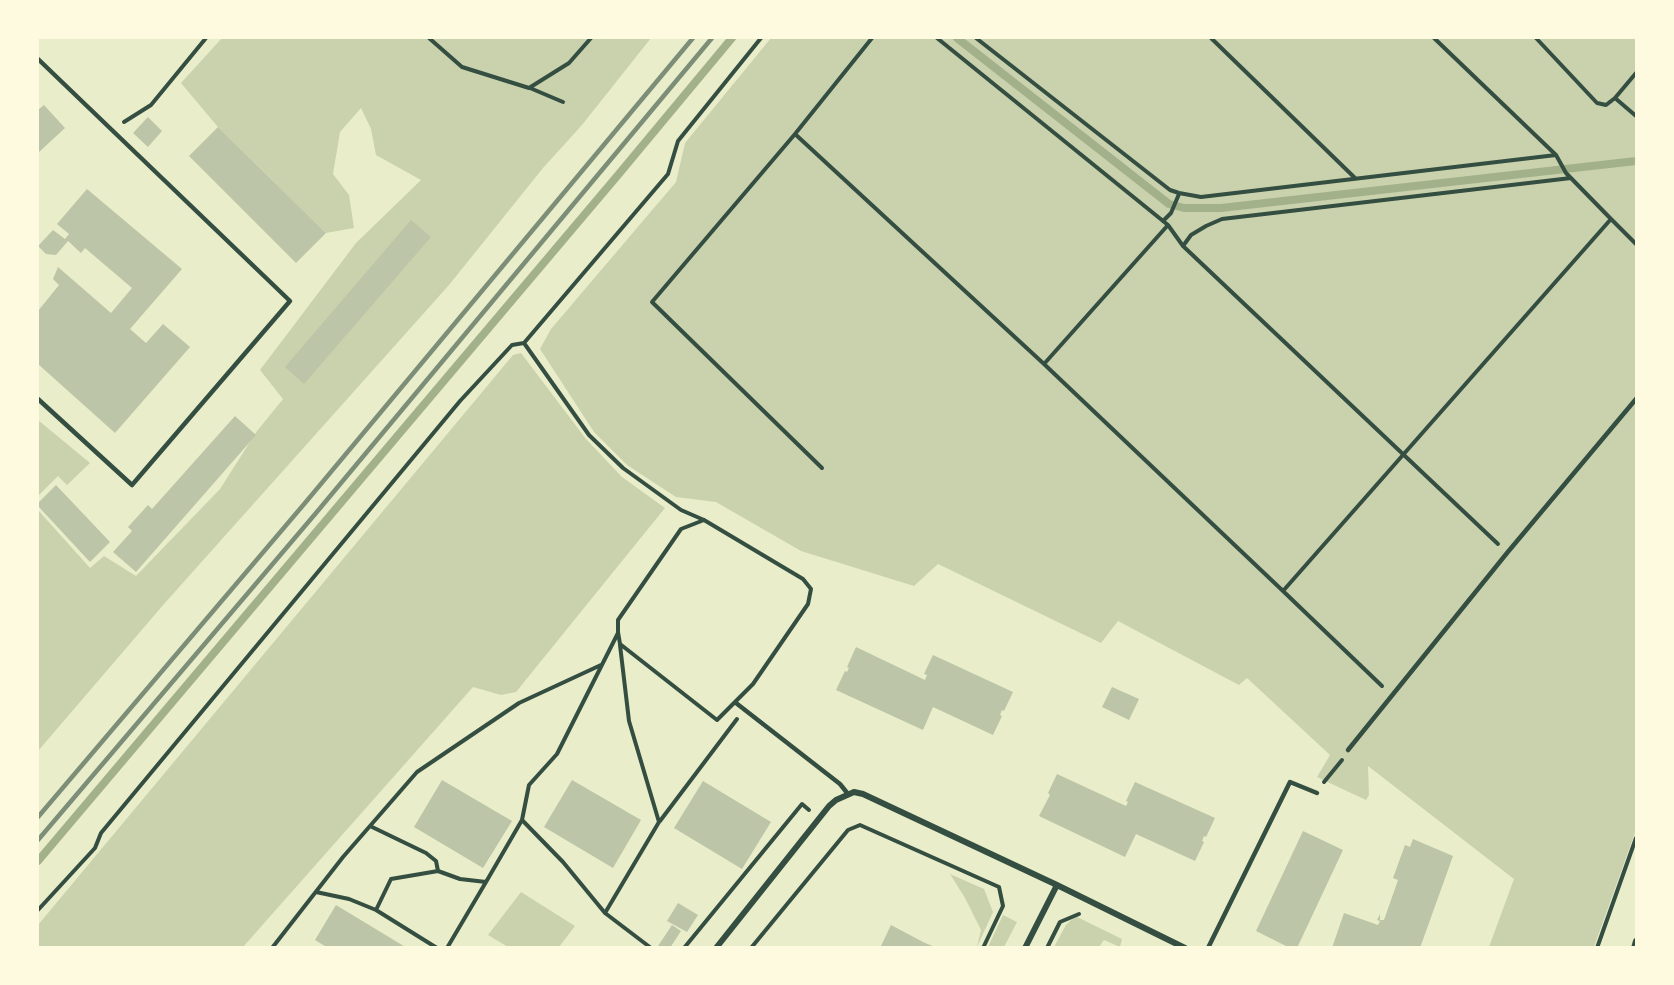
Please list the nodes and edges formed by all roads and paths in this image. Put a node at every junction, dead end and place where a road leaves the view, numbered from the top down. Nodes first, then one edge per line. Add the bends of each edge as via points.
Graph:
1 (206, 38) edge
2 (429, 38) edge
3 (591, 38) edge
4 (761, 38) edge
5 (872, 38) edge
6 (938, 38) edge
7 (976, 38) edge
8 (1211, 38) edge
9 (1434, 38) edge
10 (1536, 38) edge
11 (38, 59) edge
12 (1636, 73) edge
13 (529, 88) junction
14 (1615, 98) junction
15 (563, 102) dead end
16 (1636, 116) edge
17 (111, 130) junction
18 (795, 134) junction
19 (1556, 155) junction
20 (1355, 178) junction
21 (1571, 178) junction
22 (1179, 193) junction
23 (1611, 219) junction
24 (1163, 221) junction
25 (1168, 225) junction
26 (1636, 244) edge
27 (1182, 246) junction
28 (524, 343) junction
29 (1044, 363) junction
30 (38, 399) edge
31 (1636, 399) edge
32 (1403, 456) junction
33 (822, 468) dead end
34 (704, 520) junction
35 (1507, 553) junction
36 (1283, 591) junction
37 (618, 632) junction
38 (620, 644) junction
39 (602, 665) junction
40 (1393, 696) junction
41 (736, 703) junction
42 (744, 710) junction
43 (1348, 750) joint
44 (1317, 793) joint
45 (848, 794) junction
46 (819, 818) junction
47 (522, 820) junction
48 (659, 822) junction
49 (370, 826) junction
50 (1636, 838) edge
51 (438, 871) junction
52 (486, 882) junction
53 (1057, 885) junction
54 (316, 892) junction
55 (38, 910) edge
56 (376, 910) junction
57 (605, 913) junction
58 (1088, 918) dead end
59 (1636, 941) edge
60 (650, 947) edge
61 (1049, 947) edge
62 (272, 948) edge
63 (437, 948) edge
64 (447, 948) edge
65 (684, 948) edge
66 (716, 948) edge
67 (751, 948) edge
68 (983, 948) edge
69 (1025, 948) edge
70 (1185, 948) edge
71 (1208, 948) edge
72 (1597, 948) edge
73 (1634, 948) edge

1 - 17 path via 151,105
2 - 13 path via 462,67
3 - 13 path via 569,63
4 - 28 path via 678,141 669,174
5 - 18 path
6 - 24 path
7 - 22 path via 1170,190
8 - 20 path
9 - 19 path
10 - 14 path via 1597,103 1606,105
11 - 17 lane
12 - 14 path
13 - 15 path
14 - 16 path
17 - 30 lane via 290,301 132,485
18 - 29 path
18 - 33 path via 652,302
19 - 20 path
19 - 21 path
20 - 22 path via 1201,197
21 - 23 path
21 - 27 path via 1222,219 1191,235
22 - 24 path
23 - 26 path
23 - 32 path
24 - 25 path
25 - 27 path
25 - 29 path
27 - 32 path
28 - 34 path via 589,435 623,468 681,510
28 - 55 path via 512,345 460,401 101,833 94,848
29 - 36 path
31 - 35 lane
32 - 35 path
32 - 36 path
34 - 37 path via 681,529 618,620
34 - 41 path via 803,579 811,589 808,604
35 - 40 lane
36 - 40 path
37 - 38 path
37 - 39 path
38 - 41 path via 717,720
38 - 48 path via 629,721
39 - 47 path via 557,754 529,785
39 - 49 path via 519,703 458,743 417,772
40 - 43 lane
41 - 42 lane
42 - 45 lane
42 - 48 path
43 - 44 path
44 - 71 lane via 1290,782
45 - 46 street
45 - 53 street via 863,794
46 - 65 path via 802,804
46 - 66 street
47 - 52 path
47 - 57 path
48 - 57 path
49 - 51 path via 426,853 436,861
49 - 54 path
50 - 72 path
51 - 52 path
51 - 56 path via 392,879
52 - 64 path
53 - 69 street
53 - 70 street
54 - 56 path
54 - 62 path
56 - 63 path
57 - 60 path
58 - 61 path via 1078,913 1060,922
59 - 73 street
67 - 68 path via 848,830 860,825 999,888 1003,906

